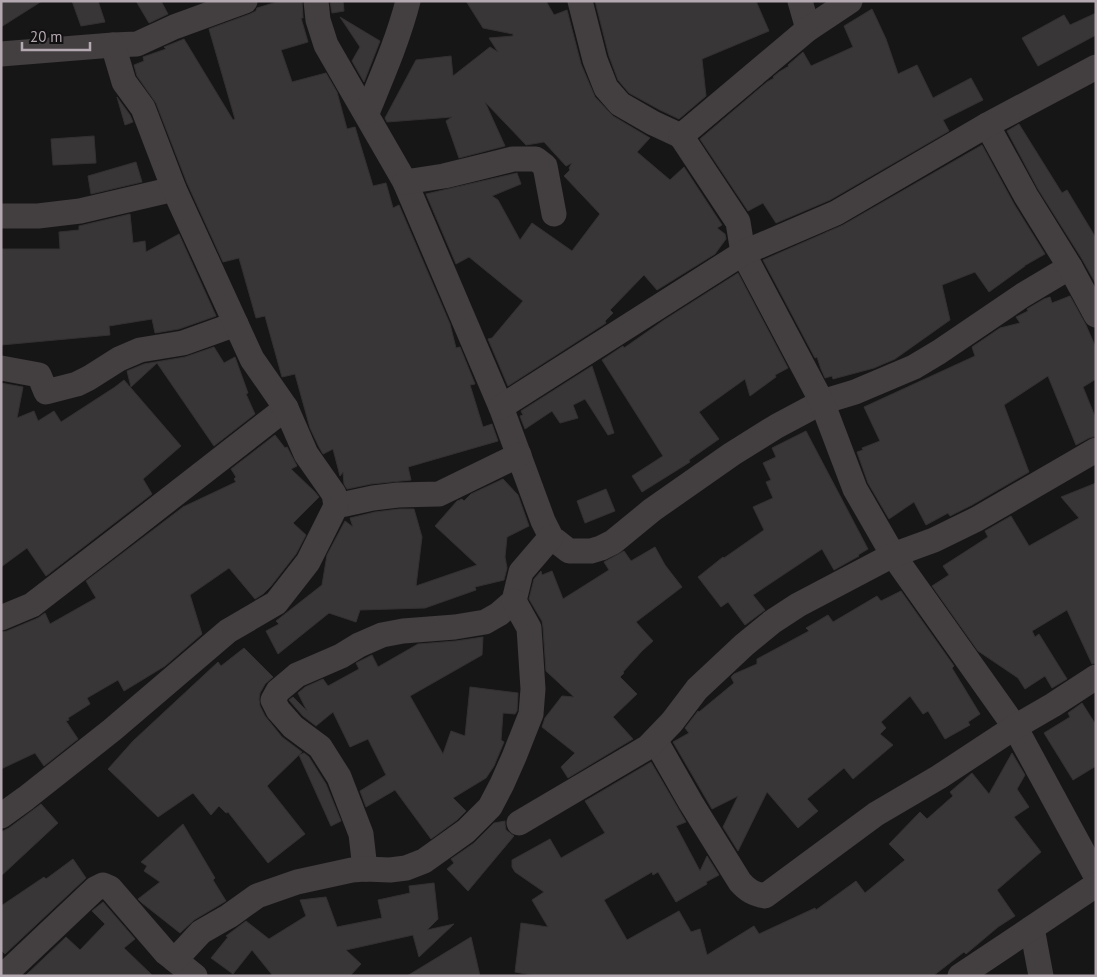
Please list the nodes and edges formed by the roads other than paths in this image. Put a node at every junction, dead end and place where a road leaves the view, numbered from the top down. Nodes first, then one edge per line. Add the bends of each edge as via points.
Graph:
1 (245, 1) edge
2 (316, 1) edge
3 (408, 1) edge
4 (580, 1) edge
5 (800, 1) edge
6 (850, 1) edge
7 (808, 30) junction
8 (113, 45) junction
9 (1, 54) edge
10 (1096, 67) edge
11 (366, 113) junction
12 (987, 125) junction
13 (681, 136) junction
14 (405, 182) junction
15 (174, 188) junction
16 (554, 214) dead end
17 (1, 216) edge
18 (743, 253) junction
19 (1070, 267) junction
20 (1096, 315) edge
21 (236, 324) junction
22 (1, 368) edge
23 (822, 402) junction
24 (502, 407) junction
25 (286, 408) junction
26 (1096, 450) edge
27 (519, 455) junction
28 (336, 506) junction
29 (551, 537) junction
30 (894, 555) junction
31 (514, 601) junction
32 (1, 618) edge
33 (1096, 677) edge
34 (1015, 727) junction
35 (655, 740) junction
36 (1, 816) edge
37 (519, 823) dead end
38 (365, 868) junction
39 (1096, 876) edge
40 (1096, 885) edge
41 (1032, 928) junction
42 (175, 960) junction
43 (4, 976) edge
44 (194, 976) edge
45 (960, 976) edge
46 (1041, 976) edge

1 - 8 street via 137,44
2 - 11 street via 326,45
3 - 11 street via 393,50
4 - 13 street via 595,60 606,88 620,104
5 - 7 street
6 - 7 street
7 - 13 street
8 - 9 street
8 - 15 street via 124,82 143,108
10 - 12 street
11 - 14 street
12 - 18 street via 836,213
12 - 19 street
13 - 18 street via 738,222
14 - 16 street via 444,176 513,158 536,159 545,166
14 - 24 street
15 - 17 street via 80,211
15 - 21 street
18 - 23 street
18 - 24 street
19 - 20 street
19 - 23 street via 914,367
21 - 22 street via 183,343 140,350 77,384 46,392 39,375
21 - 25 street via 252,359
23 - 29 street via 732,454 601,548 569,550
23 - 30 street via 855,489
24 - 27 street
25 - 28 street via 306,454 334,494
25 - 32 street via 32,605
26 - 30 street via 977,519
27 - 28 street via 439,494 398,495
27 - 29 street
28 - 36 street via 308,562 276,603 228,631 112,730
29 - 31 street via 521,572
30 - 34 street
30 - 35 street via 772,622 697,689
31 - 38 street via 529,628 533,689 531,714 490,807 466,831 424,860 406,868
31 - 38 street via 485,622 403,631 376,638 297,675 278,691 274,700 278,710 293,727 320,748 339,777 361,834
33 - 34 street
34 - 35 street via 876,814 765,896 755,894 740,882
34 - 39 street
35 - 37 street
38 - 42 street via 297,882 257,896 201,932
40 - 41 street
41 - 45 street
41 - 46 street
42 - 43 street via 110,888 103,885
42 - 44 street

